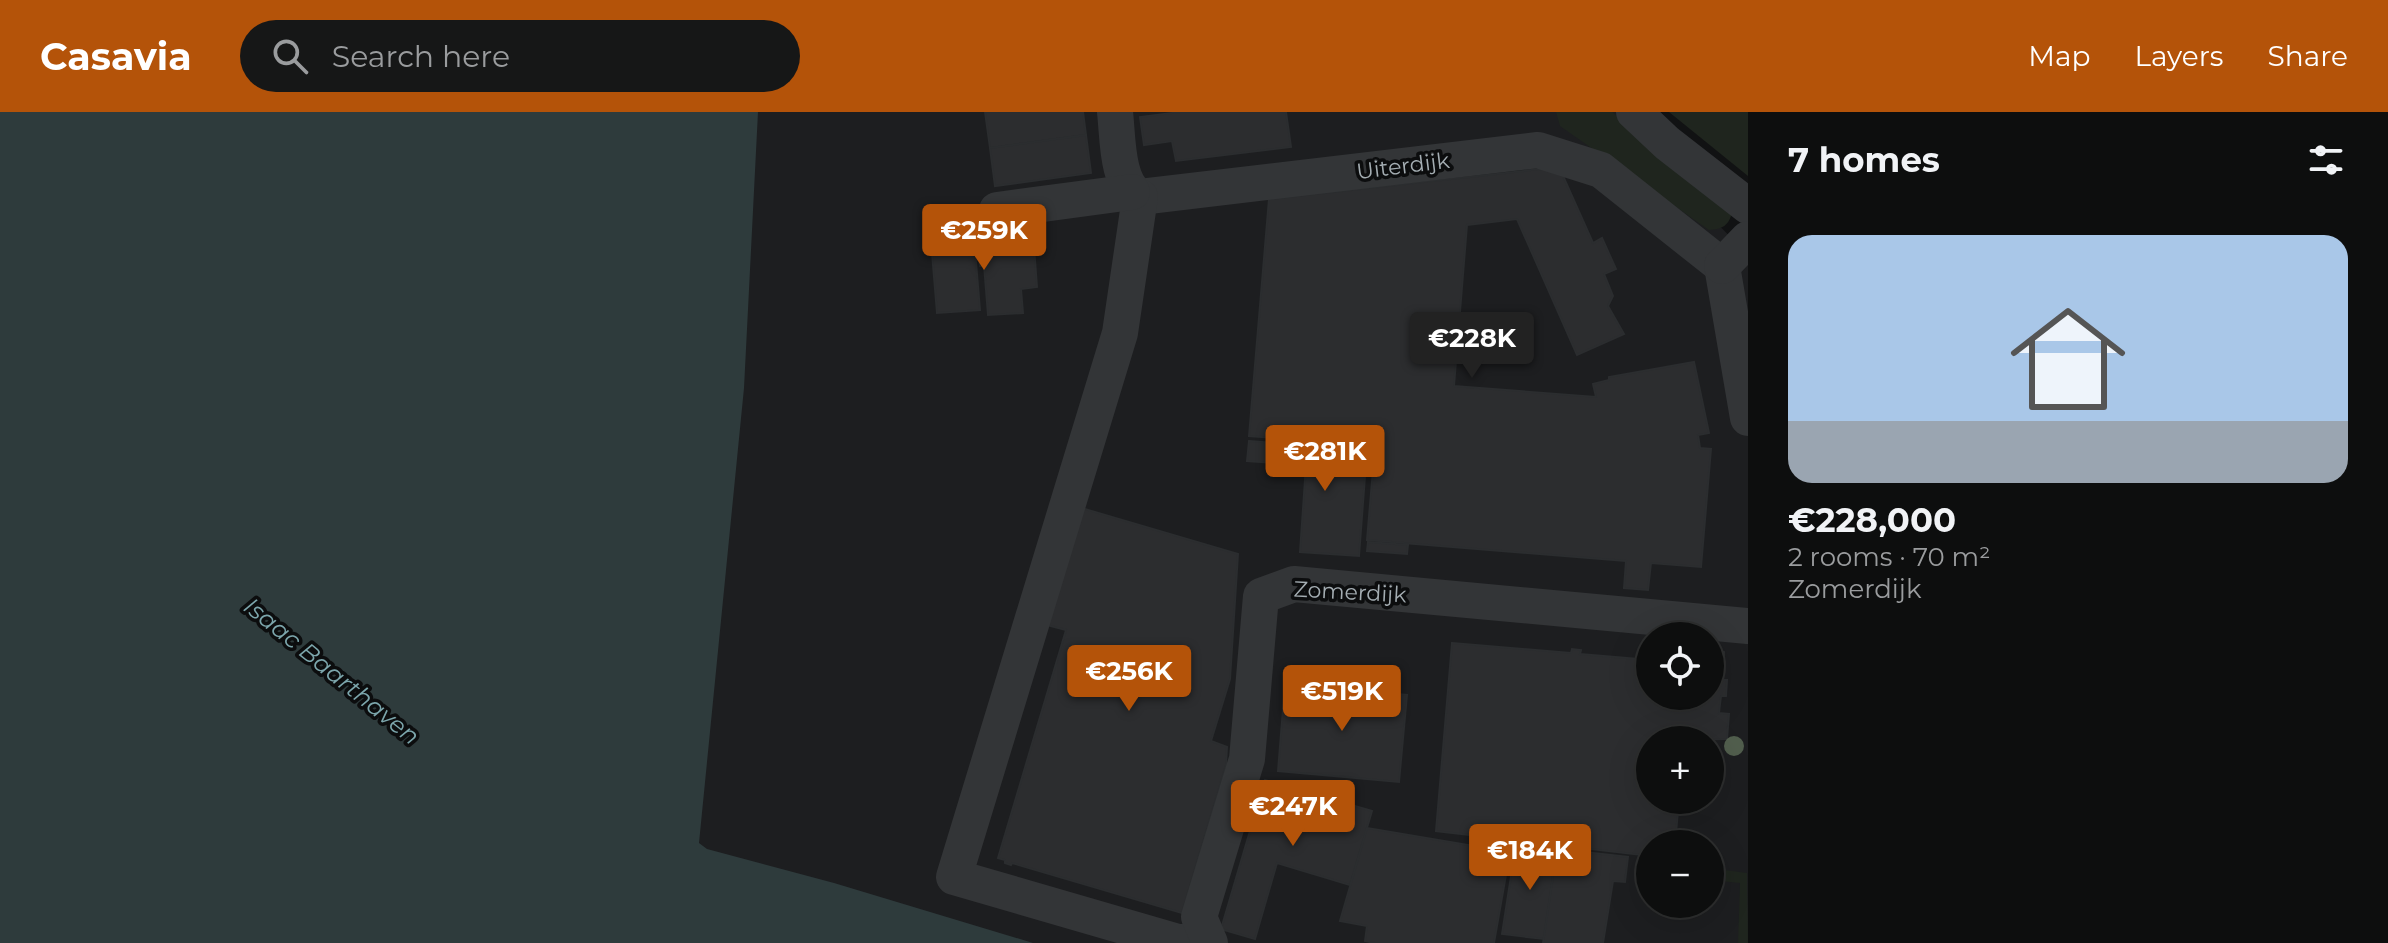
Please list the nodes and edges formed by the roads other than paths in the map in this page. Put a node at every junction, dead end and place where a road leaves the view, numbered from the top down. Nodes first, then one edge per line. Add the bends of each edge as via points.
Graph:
1 (1115, 112) edge
2 (1634, 112) edge
3 (1136, 194) junction
4 (1748, 206) edge
5 (997, 210) dead end
6 (1748, 239) edge
7 (1722, 266) junction
8 (1748, 418) edge
9 (1748, 626) edge
10 (1209, 943) edge

1 - 3 street via 1122,168
2 - 4 street
3 - 5 street, Uiterdijk
3 - 7 street, Uiterdijk via 1538,150 1601,170
3 - 10 street via 1120,333 954,877 1178,942
6 - 7 street
7 - 8 street
9 - 10 street, Zomerdijk via 1294,584 1261,596 1247,759 1199,917

